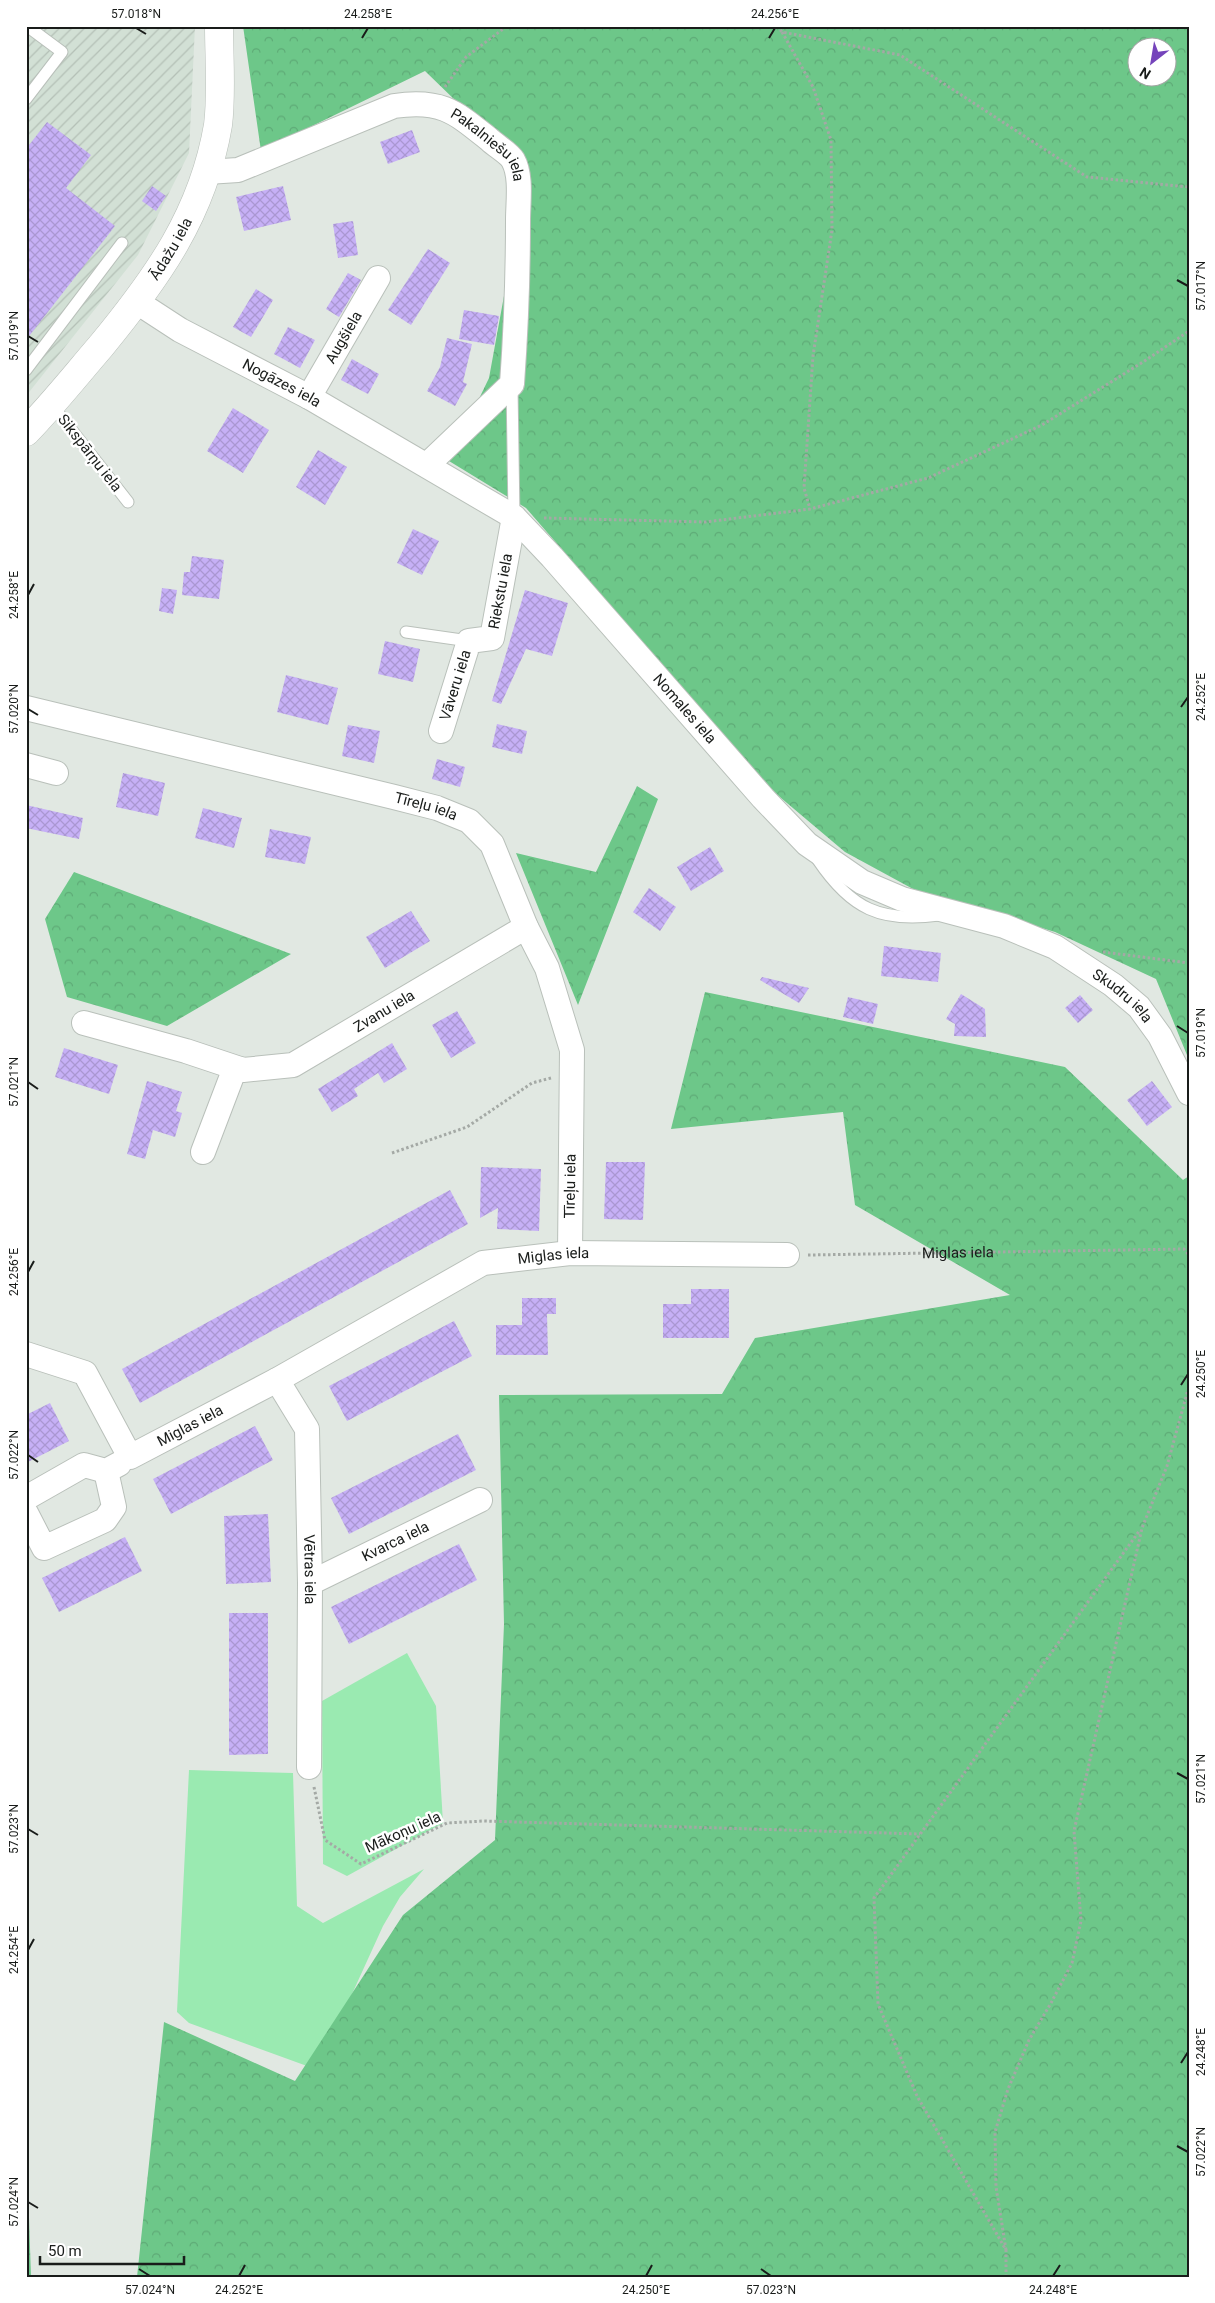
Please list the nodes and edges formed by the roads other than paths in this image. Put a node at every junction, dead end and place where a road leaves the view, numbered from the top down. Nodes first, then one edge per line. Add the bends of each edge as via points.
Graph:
1 (27, 26) edge
2 (219, 26) edge
3 (26, 99) edge
4 (207, 172) junction
5 (122, 243) dead end
6 (378, 278) dead end
7 (137, 302) junction
8 (26, 370) edge
9 (512, 384) junction
10 (309, 397) junction
11 (52, 405) junction
12 (26, 432) edge
13 (427, 465) junction
14 (128, 502) dead end
15 (514, 517) junction
16 (406, 632) dead end
17 (469, 642) junction
18 (26, 708) edge
19 (441, 731) dead end
20 (26, 765) edge
21 (56, 773) dead end
22 (952, 914) joint
23 (526, 927) junction
24 (84, 1023) dead end
25 (235, 1068) junction
26 (1189, 1093) edge
27 (203, 1152) dead end
28 (570, 1253) junction
29 (787, 1255) road end
30 (26, 1354) edge
31 (277, 1380) junction
32 (130, 1457) junction
33 (106, 1470) junction
34 (26, 1498) edge
35 (480, 1500) dead end
36 (26, 1513) edge
37 (310, 1583) junction
38 (309, 1767) road end

1 - 3 lane via 62,52
2 - 4 street, Ādažu iela via 218,123
4 - 7 street, Ādažu iela via 176,244
4 - 9 street, Pakalniešu iela via 238,170 394,106 414,103 435,105 455,112 513,159 518,181 517,316
5 - 8 lane
6 - 10 street, Augšiela
7 - 10 street, Nogāzes iela via 180,330
7 - 11 street, Ādažu iela
9 - 13 street
9 - 15 lane
10 - 13 street, Nogāzes iela
11 - 12 street, Ādažu iela
11 - 14 lane, Sikspārņu iela
13 - 15 street, Nomales iela
15 - 17 street, Riekstu iela via 492,638
15 - 22 street, Nomales iela via 807,844 862,882 902,899
16 - 17 lane, Riekstu iela
17 - 19 street, Vāveru iela
18 - 23 street, Tīreļu iela via 394,797 437,808 469,821 492,844
20 - 21 street
22 - 26 street, Skudru iela via 1004,926 1055,947 1113,985 1139,1006 1160,1036
23 - 25 street, Zvanu iela via 293,1065
23 - 28 street, Tīreļu iela via 547,968 572,1050
24 - 25 street, Zvanu iela
25 - 27 street
28 - 29 street, Miglas iela
28 - 31 street, Miglas iela via 483,1264
30 - 32 street via 85,1372
31 - 32 street, Miglas iela
31 - 37 street, Vētras iela via 307,1429
32 - 33 street, Miglas iela
33 - 34 street via 84,1465
33 - 36 street via 114,1506 104,1520 44,1548
35 - 37 street, Kvarca iela
37 - 38 street, Vētras iela

